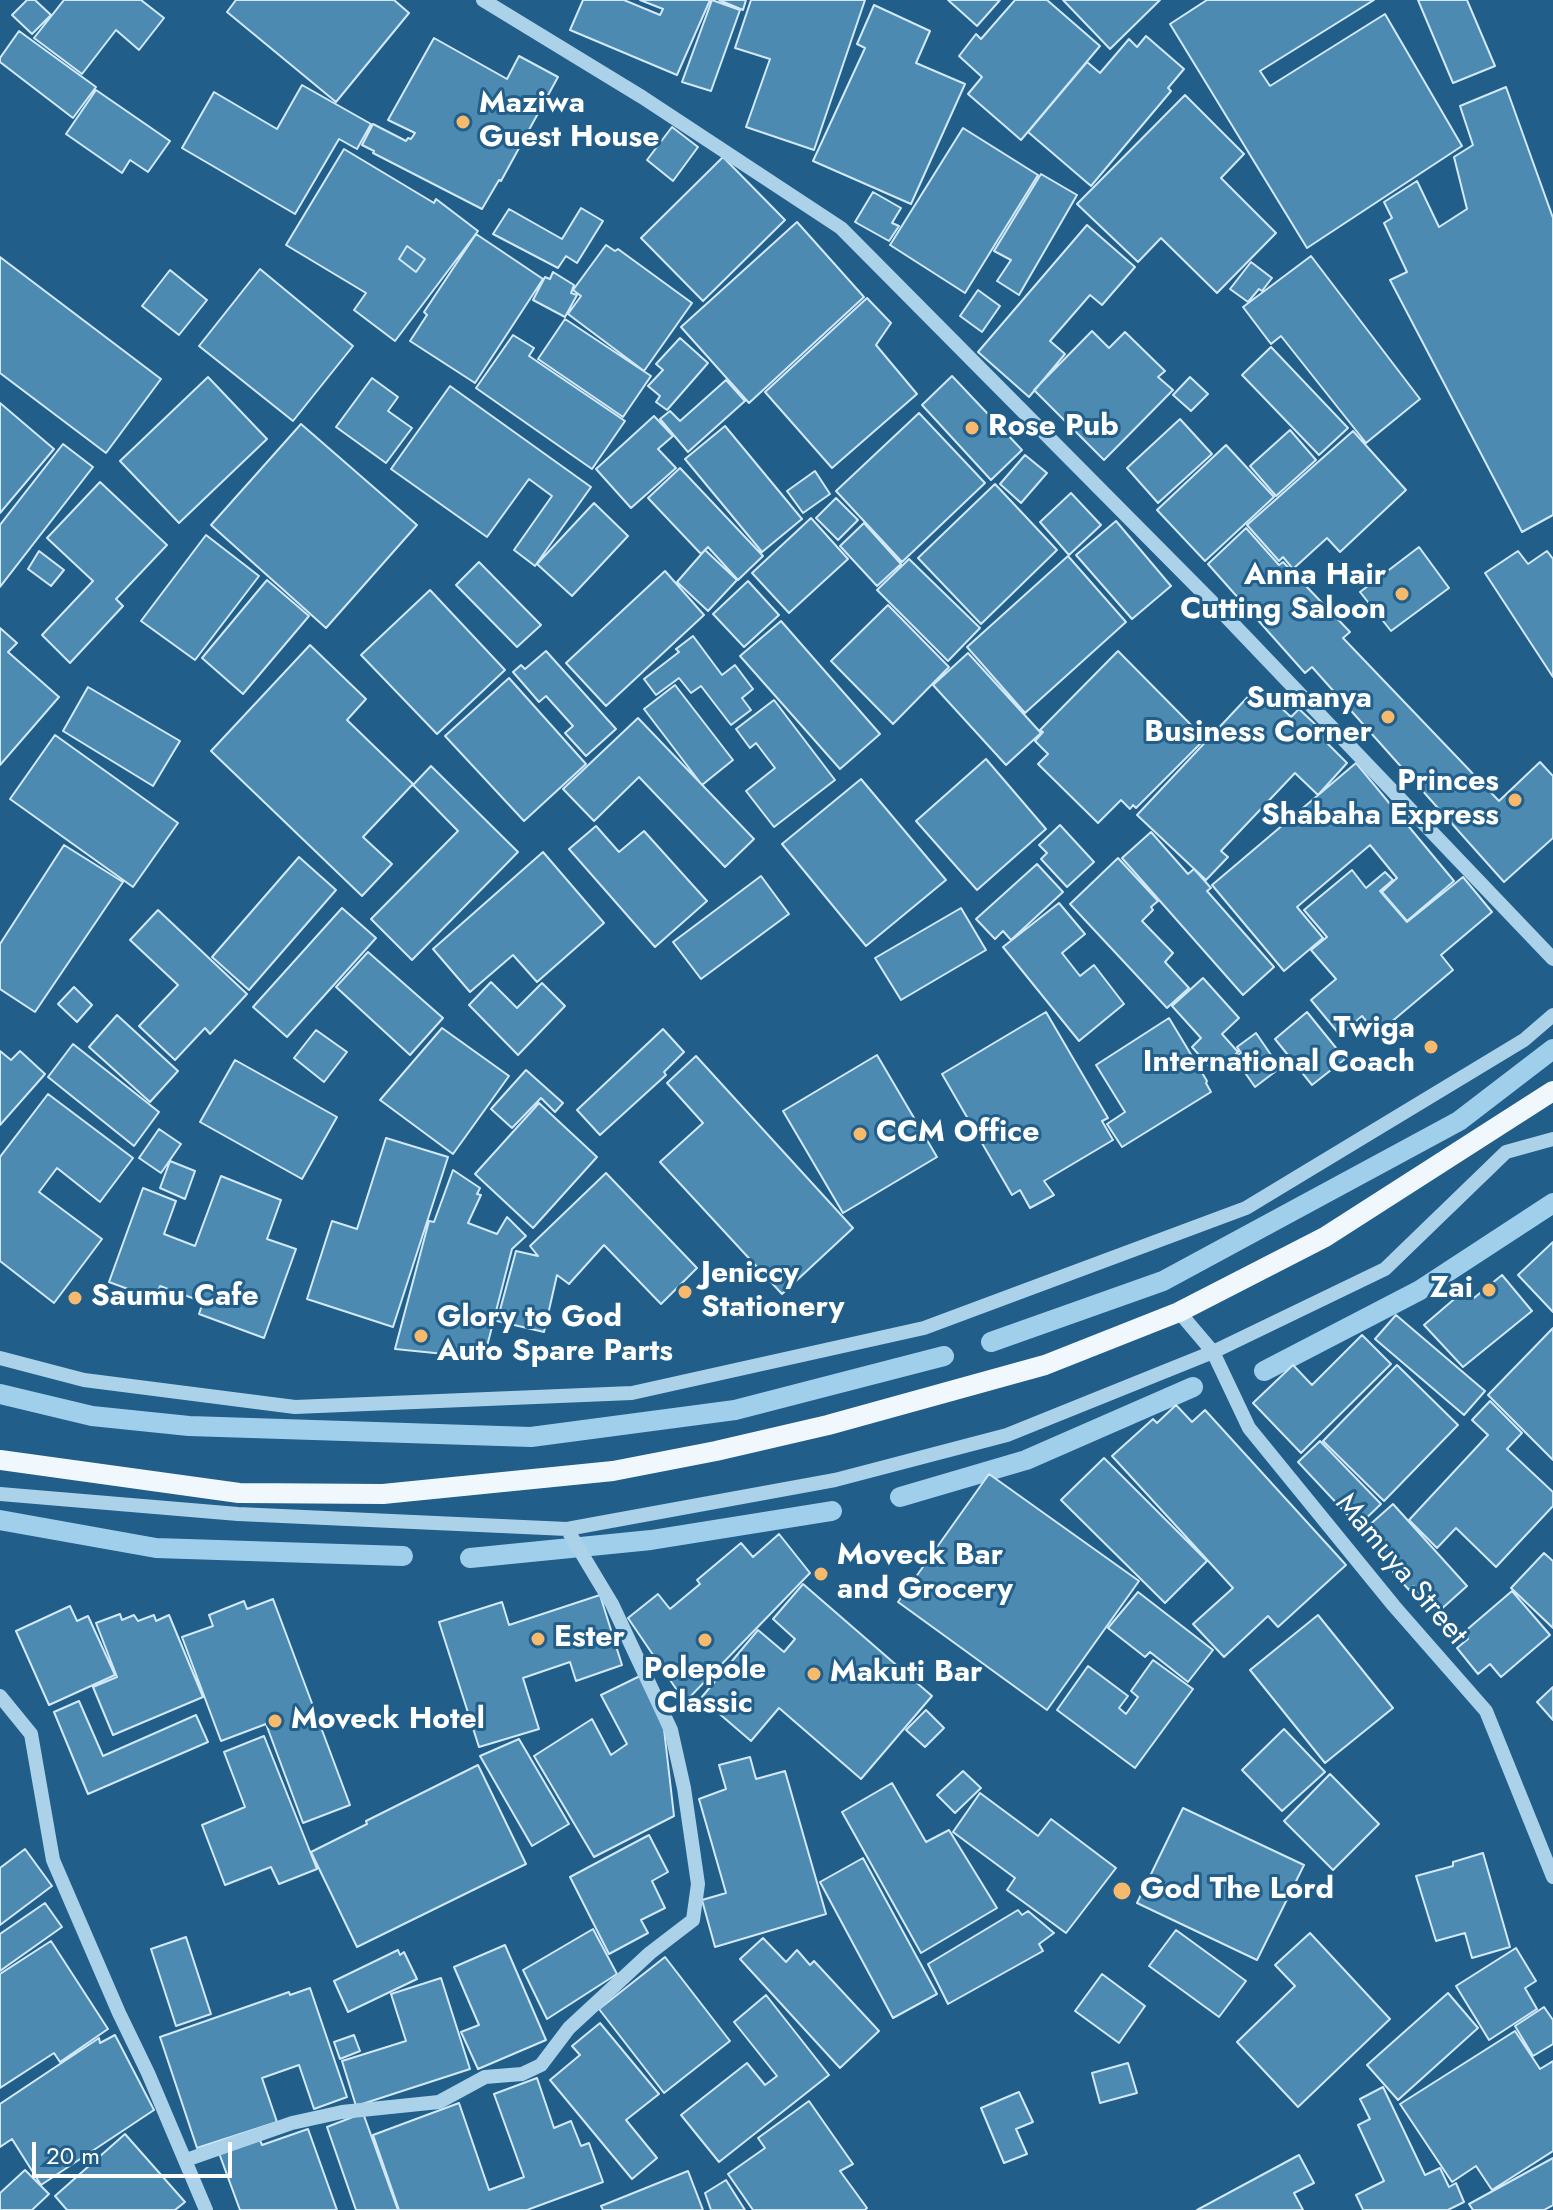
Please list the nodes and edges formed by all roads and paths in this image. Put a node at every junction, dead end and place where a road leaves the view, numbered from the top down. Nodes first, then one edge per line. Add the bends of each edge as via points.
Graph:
1 (483, 0) edge
2 (1553, 959) edge
3 (1553, 1015) edge
4 (1553, 1091) edge
5 (1553, 1139) edge
6 (1179, 1312) junction
7 (1213, 1352) junction
8 (0, 1358) edge
9 (0, 1460) edge
10 (0, 1494) edge
11 (567, 1529) junction
12 (0, 1696) edge
13 (1553, 1877) edge
14 (186, 2160) junction
15 (206, 2210) edge

1 - 2 street via 841,228 1215,605
3 - 8 street via 1524,1040 1246,1208 924,1328 617,1393 295,1407 84,1380
4 - 6 main road via 1325,1237
5 - 7 street via 1506,1152 1385,1269
6 - 7 street, Mamuya Street
6 - 9 main road via 1045,1365 828,1425 613,1471 383,1494 239,1493
7 - 11 street via 1007,1435 835,1480
7 - 13 street, Mamuya Street via 1249,1428 1486,1711
10 - 11 street via 238,1514
11 - 14 street via 612,1604 671,1730 698,1884 693,1920 569,2028 541,2065 522,2074 485,2077 439,2102 292,2123
12 - 14 street via 31,1734 53,1860
14 - 15 street

